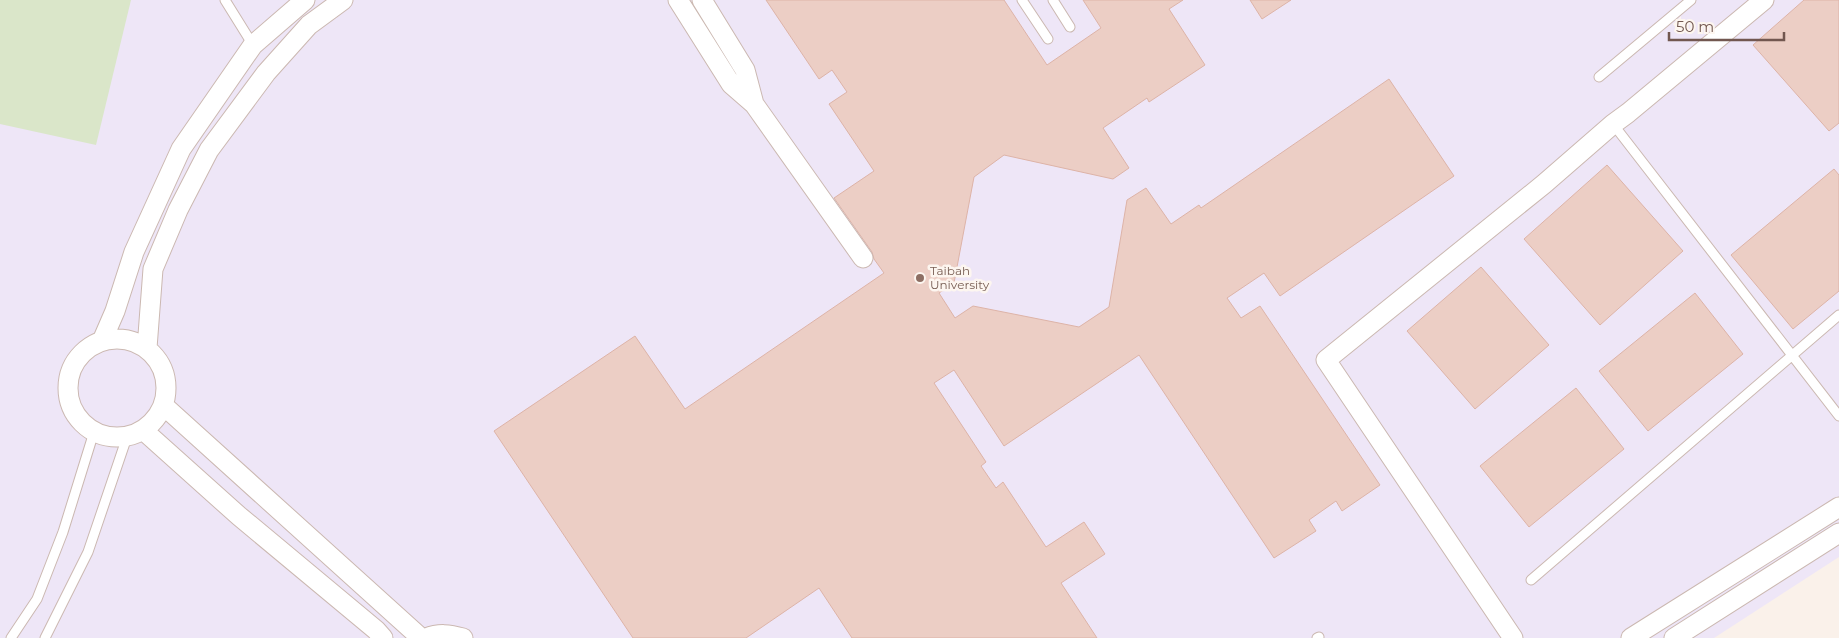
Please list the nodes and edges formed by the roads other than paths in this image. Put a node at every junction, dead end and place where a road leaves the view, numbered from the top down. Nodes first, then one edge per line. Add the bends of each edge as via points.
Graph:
1 (225, 0) edge
2 (305, 0) edge
3 (343, 0) edge
4 (678, 0) edge
5 (702, 0) edge
6 (1022, 0) edge
7 (1053, 0) edge
8 (1690, 0) edge
9 (1764, 0) edge
10 (1070, 27) dead end
11 (1048, 39) dead end
12 (253, 45) junction
13 (1599, 77) dead end
14 (754, 104) junction
15 (1613, 124) junction
16 (863, 258) dead end
17 (1839, 315) edge
18 (102, 341) junction
19 (147, 348) junction
20 (1792, 355) junction
21 (164, 405) junction
22 (1839, 416) edge
23 (94, 432) junction
24 (135, 434) junction
25 (1839, 507) edge
26 (1839, 533) edge
27 (1531, 580) dead end
28 (11, 638) edge
29 (45, 638) edge
30 (382, 638) edge
31 (421, 638) edge
32 (426, 638) edge
33 (463, 638) edge
34 (1513, 638) edge
35 (1631, 638) edge
36 (1674, 638) edge

1 - 12 lane
2 - 12 street
3 - 19 street via 309,25 278,59 209,150 178,210 153,269
4 - 14 street via 731,84
5 - 14 street via 745,70
6 - 11 lane
7 - 10 lane
8 - 13 lane
9 - 15 street
12 - 18 street via 181,149 134,252
14 - 16 street
15 - 20 lane
15 - 34 street via 1544,184 1326,360
17 - 20 lane
18 - 19 street via 117,338
18 - 23 street via 77,359 70,374 68,390 71,407 80,422
19 - 21 street via 158,360 164,374
20 - 22 lane
20 - 27 lane
21 - 24 street via 156,419
21 - 31 street
23 - 24 street via 110,438
23 - 28 lane via 63,532 37,599
24 - 29 lane via 88,552
24 - 30 street via 239,516
25 - 35 street
26 - 36 street
32 - 33 street via 451,634

